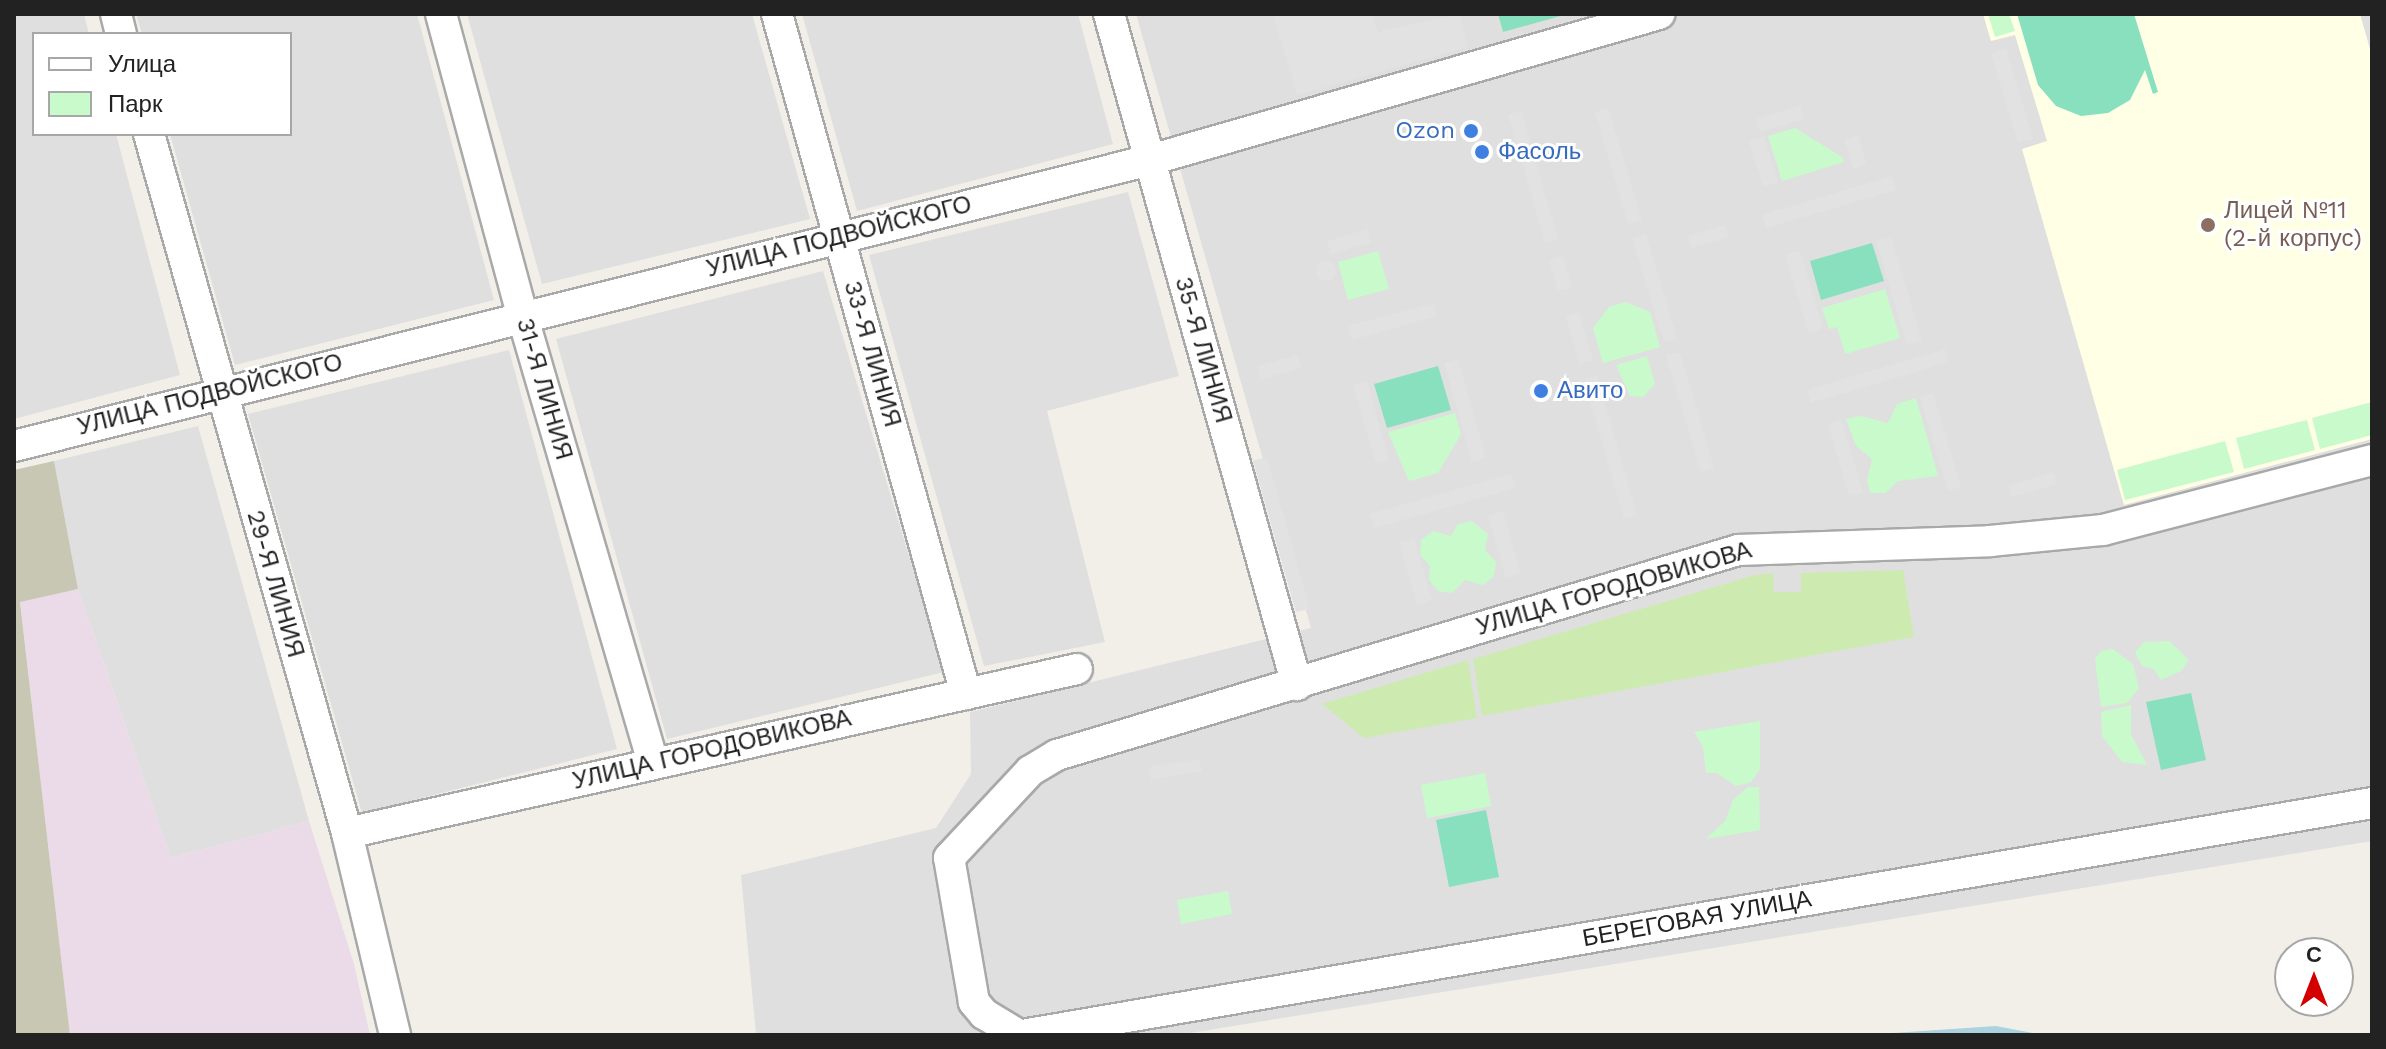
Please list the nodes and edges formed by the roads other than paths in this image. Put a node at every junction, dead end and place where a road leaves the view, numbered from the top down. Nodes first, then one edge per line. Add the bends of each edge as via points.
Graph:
1 (441, 14) edge
2 (777, 14) edge
3 (1109, 14) edge
4 (1659, 14) edge
5 (150, 136) edge
6 (1150, 160) junction
7 (839, 235) junction
8 (523, 318) junction
9 (220, 391) junction
10 (14, 446) edge
11 (2372, 460) edge
12 (1077, 669) dead end
13 (1297, 685) junction
14 (966, 694) junction
15 (1057, 755) joint
16 (653, 763) junction
17 (2372, 803) edge
18 (347, 833) junction
19 (395, 1035) edge
20 (1021, 1035) edge

1 - 8 street, 31-Я ЛИНИЯ
2 - 7 street, 33-Я ЛИНИЯ
3 - 6 street, 35-Я ЛИНИЯ
4 - 6 street, УЛИЦА ПОДВОЙСКОГО
5 - 9 street, 29-Я ЛИНИЯ
6 - 7 street, УЛИЦА ПОДВОЙСКОГО
6 - 13 street, 35-Я ЛИНИЯ
7 - 8 street, УЛИЦА ПОДВОЙСКОГО
7 - 14 street, 33-Я ЛИНИЯ
8 - 9 street, УЛИЦА ПОДВОЙСКОГО
8 - 16 street, 31-Я ЛИНИЯ
9 - 10 street, УЛИЦА ПОДВОЙСКОГО
9 - 18 street, 29-Я ЛИНИЯ
11 - 13 street, УЛИЦА ГОРОДОВИКОВА via 2103,530 1990,541 1743,549
12 - 14 street, УЛИЦА ГОРОДОВИКОВА
13 - 15 street, УЛИЦА ГОРОДОВИКОВА
14 - 16 street, УЛИЦА ГОРОДОВИКОВА
15 - 20 street, БЕРЕГОВАЯ УЛИЦА via 1030,771 949,858 974,1002 984,1014
16 - 18 street, УЛИЦА ГОРОДОВИКОВА
17 - 20 street, БЕРЕГОВАЯ УЛИЦА
18 - 19 street, 29-Я ЛИНИЯ

